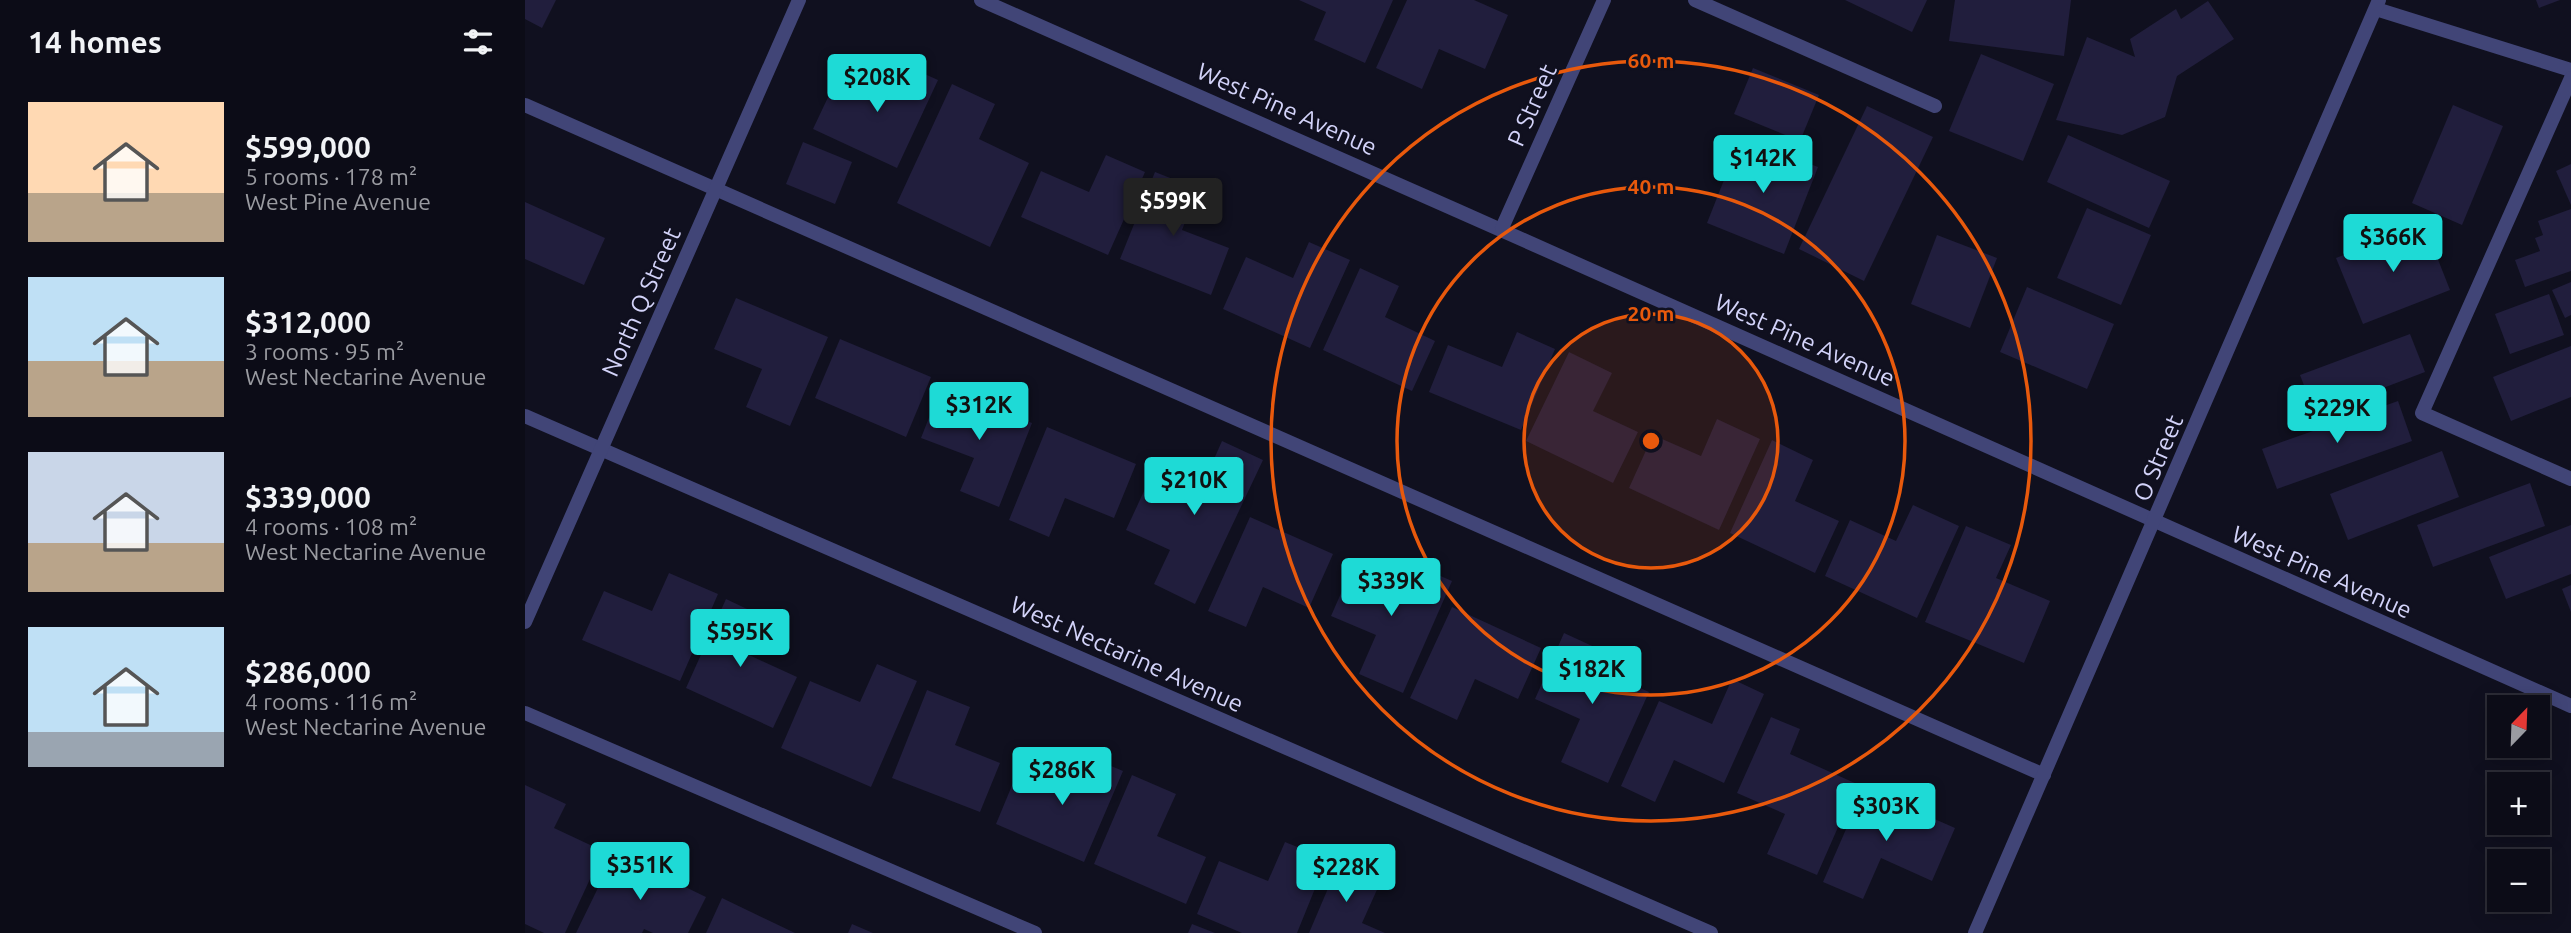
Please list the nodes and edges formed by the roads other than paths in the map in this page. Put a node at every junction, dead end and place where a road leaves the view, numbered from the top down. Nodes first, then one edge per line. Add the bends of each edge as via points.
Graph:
1 (799, 0) edge
2 (981, 0) edge
3 (1604, 0) edge
4 (1695, 0) edge
5 (2378, 4) edge
6 (2571, 70) edge
7 (2571, 78) edge
8 (525, 105) edge
9 (1935, 106) dead end
10 (715, 189) junction
11 (1502, 228) junction
12 (525, 416) edge
13 (601, 449) junction
14 (2571, 479) edge
15 (2155, 523) junction
16 (525, 622) edge
17 (2571, 706) edge
18 (525, 713) edge
19 (2044, 775) junction
20 (1034, 933) edge
21 (1711, 933) edge
22 (1975, 933) edge

1 - 10 street, North Q Street
2 - 11 street, West Pine Avenue
3 - 11 street, P Street
4 - 9 street
5 - 6 street
5 - 15 street, O Street
7 - 14 street via 2422,413
8 - 10 street
10 - 13 street, North Q Street
10 - 19 street
11 - 15 street, West Pine Avenue
12 - 13 street, West Nectarine Avenue
13 - 16 street, North Q Street
13 - 21 street, West Nectarine Avenue
15 - 17 street, West Pine Avenue
15 - 19 street, O Street
18 - 20 street
19 - 22 street, O Street

